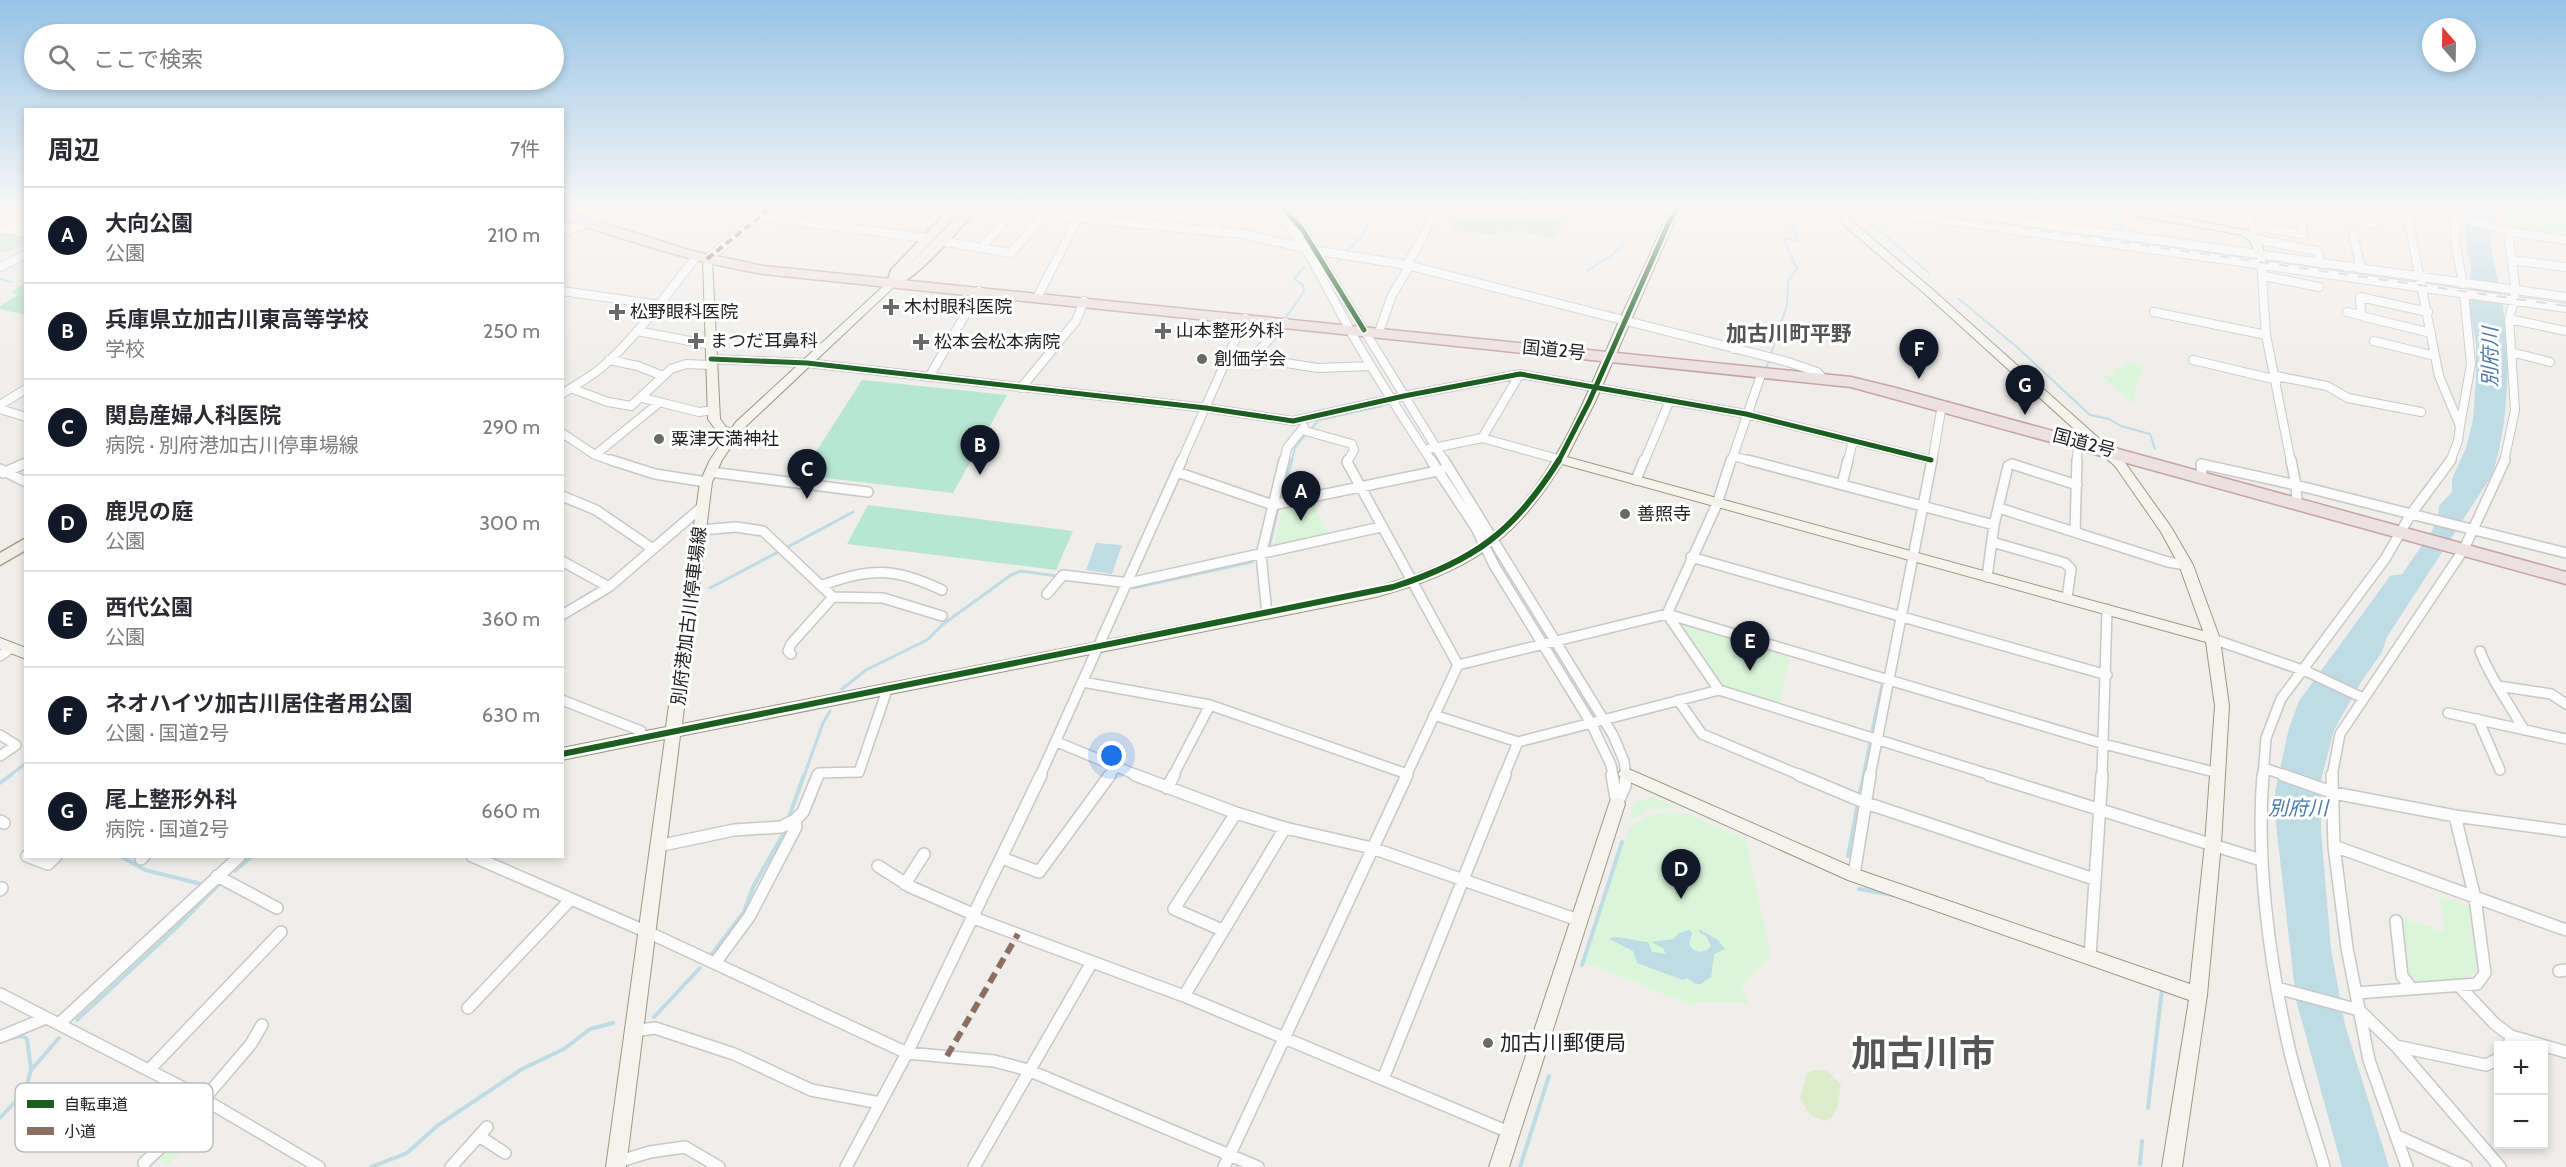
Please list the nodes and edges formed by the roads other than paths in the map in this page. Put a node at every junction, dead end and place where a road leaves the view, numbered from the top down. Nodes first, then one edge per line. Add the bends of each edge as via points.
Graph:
1 (697, 262) edge
2 (702, 262) edge
3 (724, 262) edge
4 (904, 262) edge
5 (920, 262) edge
6 (1055, 262) edge
7 (1315, 262) edge
8 (1322, 262) edge
9 (1393, 262) edge
10 (1651, 262) edge
11 (1894, 262) edge
12 (2261, 262) edge
13 (2278, 262) edge
14 (2299, 262) edge
15 (2359, 262) edge
16 (2418, 262) edge
17 (2459, 262) edge
18 (2511, 262) edge
19 (2530, 262) edge
20 (2322, 264) joint
21 (1409, 265) junction
22 (2566, 267) edge
23 (2361, 269) junction
24 (2264, 276) junction
25 (893, 283) junction
26 (2422, 283) junction
27 (2319, 287) dead end
28 (2463, 288) junction
29 (564, 291) edge
30 (979, 291) junction
31 (1038, 296) junction
32 (2512, 297) junction
33 (2566, 297) edge
34 (1084, 302) junction
35 (656, 306) junction
36 (2565, 307) edge
37 (709, 312) junction
38 (2154, 312) dead end
39 (2347, 312) dead end
40 (2428, 312) junction
41 (2363, 316) junction
42 (1245, 318) junction
43 (2509, 319) junction
44 (1625, 321) junction
45 (1285, 322) junction
46 (1365, 330) junction
47 (637, 331) junction
48 (2566, 331) edge
49 (1739, 333) dead end
50 (2431, 333) junction
51 (2266, 335) junction
52 (2374, 341) dead end
53 (711, 345) junction
54 (1734, 349) junction
55 (2511, 352) junction
56 (1229, 354) junction
57 (2435, 356) junction
58 (1611, 357) junction
59 (1252, 358) junction
60 (609, 360) junction
61 (2193, 360) dead end
62 (711, 362) junction
63 (2550, 362) dead end
64 (807, 363) junction
65 (1371, 366) junction
66 (1762, 372) junction
67 (1520, 374) junction
68 (663, 376) junction
69 (929, 377) junction
70 (1822, 377) junction
71 (2276, 378) junction
72 (1596, 386) junction
73 (1021, 388) junction
74 (573, 389) junction
75 (24, 390) edge
76 (564, 393) edge
77 (1404, 396) junction
78 (643, 398) junction
79 (1391, 399) junction
80 (1670, 400) junction
81 (660, 402) junction
82 (1942, 405) junction
83 (0, 407) edge
84 (1206, 408) junction
85 (714, 410) junction
86 (2421, 412) dead end
87 (1746, 414) junction
88 (24, 416) edge
89 (1303, 425) junction
90 (2460, 426) junction
91 (564, 434) edge
92 (733, 434) junction
93 (1482, 438) junction
94 (1853, 440) junction
95 (2078, 441) junction
96 (1437, 447) junction
97 (2104, 448) junction
98 (1424, 450) junction
99 (596, 455) junction
100 (1733, 456) junction
101 (1558, 459) junction
102 (1931, 460) junction
103 (24, 463) edge
104 (1450, 469) junction
105 (1437, 471) junction
106 (2, 472) edge
107 (1176, 472) junction
108 (708, 477) junction
109 (1636, 480) junction
110 (24, 481) edge
111 (1842, 484) junction
112 (2077, 485) junction
113 (1362, 487) junction
114 (868, 492) dead end
115 (2297, 493) junction
116 (564, 497) edge
117 (1717, 504) junction
118 (1273, 505) junction
119 (1922, 505) junction
120 (703, 506) junction
121 (1999, 508) junction
122 (2415, 515) junction
123 (1994, 525) junction
124 (1382, 527) junction
125 (2471, 529) junction
126 (701, 530) junction
127 (2075, 532) junction
128 (2405, 532) junction
129 (1488, 542) junction
130 (1992, 542) junction
131 (24, 544) edge
132 (2460, 548) junction
133 (653, 549) junction
134 (2566, 553) edge
135 (1261, 555) junction
136 (1911, 556) junction
137 (1691, 557) junction
138 (576, 558) dead end
139 (0, 560) edge
140 (565, 563) edge
141 (2186, 565) junction
142 (1988, 577) junction
143 (2566, 578) edge
144 (1411, 581) junction
145 (1129, 583) junction
146 (823, 585) junction
147 (609, 587) junction
148 (942, 590) dead end
149 (1047, 594) dead end
150 (833, 597) junction
151 (2067, 598) junction
152 (2107, 609) junction
153 (564, 614) edge
154 (1267, 614) junction
155 (1667, 614) junction
156 (942, 616) dead end
157 (1902, 616) junction
158 (2213, 639) junction
159 (1554, 641) junction
160 (1543, 644) junction
161 (1098, 648) junction
162 (4, 649) edge
163 (2480, 651) dead end
164 (24, 654) edge
165 (791, 654) dead end
166 (1458, 665) junction
167 (2304, 670) junction
168 (2107, 675) junction
169 (1889, 681) junction
170 (1083, 682) junction
171 (2498, 686) junction
172 (887, 690) junction
173 (1719, 690) junction
174 (2360, 697) junction
175 (1678, 700) junction
176 (564, 701) edge
177 (2566, 704) edge
178 (1210, 705) junction
179 (2448, 712) dead end
180 (1434, 715) junction
181 (2478, 719) junction
182 (1604, 720) junction
183 (1591, 723) junction
184 (2524, 730) junction
185 (674, 732) junction
186 (0, 735) edge
187 (640, 738) junction
188 (2566, 739) edge
189 (1875, 740) junction
190 (1056, 742) junction
191 (1518, 742) junction
192 (2104, 744) junction
193 (564, 754) edge
194 (0, 756) edge
195 (1116, 766) junction
196 (2264, 768) junction
197 (2500, 770) dead end
198 (1407, 774) junction
199 (2218, 774) junction
200 (1623, 779) junction
201 (1167, 788) junction
202 (2334, 793) junction
203 (1866, 803) junction
204 (1617, 804) joint
205 (2100, 808) junction
206 (1236, 813) junction
207 (2455, 816) junction
208 (795, 820) junction
209 (1285, 828) junction
210 (2566, 831) edge
211 (2213, 844) junction
212 (658, 846) junction
213 (2334, 846) junction
214 (1372, 848) junction
215 (924, 854) dead end
216 (32, 858) edge
217 (55, 858) edge
218 (238, 858) edge
219 (476, 858) edge
220 (1002, 858) junction
221 (2261, 860) junction
222 (878, 866) dead end
223 (1854, 875) junction
224 (217, 876) junction
225 (2094, 879) junction
226 (1463, 881) junction
227 (905, 884) junction
228 (2475, 898) junction
229 (571, 899) junction
230 (277, 908) dead end
231 (974, 916) junction
232 (1578, 921) junction
233 (2396, 921) dead end
234 (1222, 930) junction
235 (2566, 930) edge
236 (281, 932) dead end
237 (647, 932) junction
238 (2090, 956) junction
239 (1092, 962) junction
240 (715, 963) junction
241 (2459, 986) junction
242 (2277, 988) junction
243 (2412, 989) junction
244 (2356, 993) junction
245 (0, 994) edge
246 (2198, 995) junction
247 (1184, 996) junction
248 (468, 1008) dead end
249 (2359, 1010) junction
250 (46, 1018) junction
251 (60, 1023) junction
252 (262, 1025) dead end
253 (634, 1031) junction
254 (0, 1037) edge
255 (1284, 1038) junction
256 (2510, 1041) edge
257 (2396, 1046) junction
258 (2548, 1048) edge
259 (2566, 1052) edge
260 (907, 1053) junction
261 (2494, 1061) edge
262 (149, 1070) junction
263 (1029, 1070) junction
264 (1383, 1079) junction
265 (173, 1083) edge
266 (213, 1093) edge
267 (880, 1103) junction
268 (213, 1105) edge
269 (1511, 1133) junction
270 (2397, 1136) junction
271 (155, 1152) edge
272 (505, 1153) dead end
273 (1230, 1154) junction
274 (144, 1163) dead end
275 (616, 1165) edge
276 (319, 1167) edge
277 (451, 1167) edge
278 (719, 1167) edge
279 (846, 1167) edge
280 (974, 1167) edge
281 (1224, 1167) edge
282 (1258, 1167) edge
283 (1499, 1167) edge
284 (2172, 1167) edge
285 (2324, 1167) edge
286 (2407, 1167) edge
287 (2466, 1167) edge
288 (2500, 1167) edge

1 - 35 street
2 - 37 street
3 - 25 highway, 国道2号
4 - 25 main road via 895,272
5 - 25 main road
6 - 31 street
7 - 46 street
8 - 46 street
9 - 21 street
10 - 44 street
11 - 97 street
12 - 24 street
13 - 26 street
14 - 20 street
15 - 23 street
16 - 26 street
17 - 28 street
18 - 32 street
19 - 22 street
20 - 23 street
21 - 44 street
21 - 46 street
23 - 26 street
24 - 27 street
24 - 51 street
25 - 30 highway, 国道2号
25 - 64 street, 別府港加古川停車場線
26 - 28 street
26 - 40 street
28 - 32 street
28 - 32 street via 2503,290
28 - 90 street via 2470,366
29 - 35 street
30 - 31 highway, 国道2号
30 - 69 street
31 - 34 highway, 国道2号
32 - 33 street
32 - 36 street
32 - 43 street
34 - 42 highway, 国道2号
34 - 73 street via 1076,321
35 - 37 street
35 - 47 street
37 - 53 street
38 - 51 street via 2207,328
39 - 41 street
40 - 41 street via 2360,297
40 - 50 street
41 - 50 street via 2384,326
42 - 45 highway, 国道2号
42 - 56 street
43 - 48 street
43 - 55 street
44 - 54 street
44 - 58 street
45 - 46 highway, 国道2号
45 - 59 street
46 - 58 highway, 国道2号
46 - 65 street
46 - 77 street
47 - 53 street
47 - 60 street
49 - 54 street
50 - 57 street
51 - 71 street
52 - 57 street
53 - 62 street
54 - 70 street via 1788,362
55 - 63 street
55 - 125 street via 2515,410 2505,460
56 - 59 street
56 - 84 street
57 - 90 street
58 - 66 highway, 国道2号
58 - 72 street
59 - 65 street via 1351,369
60 - 68 street
60 - 74 street
61 - 71 street
62 - 64 street
62 - 68 street via 680,365
62 - 85 street
64 - 69 street
64 - 92 street, 別府港加古川停車場線
65 - 79 street
66 - 70 highway, 国道2号
66 - 87 street
67 - 72 street
67 - 77 street
67 - 93 street
68 - 78 street
69 - 73 street
70 - 82 highway, 国道2号
71 - 86 street via 2327,386 2348,398
71 - 115 street
72 - 80 street
72 - 101 street
73 - 84 street
74 - 76 street
74 - 78 street via 632,406
75 - 83 street
77 - 79 street
77 - 96 street
78 - 81 street
79 - 89 street
79 - 98 street
80 - 87 street
80 - 109 street
81 - 85 street via 699,412
81 - 99 street
82 - 95 highway, 国道2号
82 - 102 street
83 - 88 street
84 - 89 street
84 - 107 street
85 - 92 street via 717,425
87 - 94 street
87 - 100 street
89 - 113 street via 1352,444 1354,450 1347,462
89 - 118 street via 1287,448
90 - 122 street via 2450,462
91 - 99 street
92 - 108 street, 別府港加古川停車場線
93 - 96 street
93 - 101 street
94 - 102 street
94 - 111 street
95 - 97 highway, 国道2号
95 - 112 street
96 - 98 street
96 - 104 street
97 - 115 highway, 国道2号 via 2202,475
97 - 141 street via 2141,493
98 - 105 street
99 - 108 street via 655,474
100 - 111 street
100 - 117 street
101 - 109 street
101 - 129 street via 1536,496
102 - 119 street
103 - 106 street
104 - 105 street
104 - 129 street
105 - 113 street
105 - 129 street
106 - 110 street
107 - 118 street
107 - 145 street
108 - 114 street
108 - 120 street, 別府港加古川停車場線
109 - 117 street
111 - 119 street
112 - 121 street via 2012,464 2008,466
112 - 127 street
113 - 118 street
113 - 124 street
115 - 122 street
115 - 128 highway, 国道2号
116 - 133 street via 596,510
117 - 136 street
117 - 137 street
118 - 135 street
119 - 123 street
119 - 136 street
120 - 126 street, 別府港加古川停車場線
120 - 133 street
121 - 123 street
121 - 127 street
122 - 125 street
122 - 128 street
123 - 130 street
124 - 135 street
124 - 144 street
125 - 132 street
125 - 134 street
126 - 146 street via 752,527 763,531
126 - 185 street, 別府港加古川停車場線
127 - 141 street
128 - 132 highway, 国道2号
128 - 167 street
129 - 144 street via 1464,558
129 - 159 street
129 - 160 street
130 - 142 street
130 - 151 street via 2066,563 2071,569
131 - 139 main road
132 - 143 highway, 国道2号
132 - 174 street
133 - 147 street
135 - 145 street
135 - 154 street
136 - 142 street
136 - 157 street
137 - 155 street
137 - 157 street
138 - 140 street
140 - 147 street
141 - 158 street
142 - 151 street
144 - 154 street
144 - 166 street
145 - 149 street via 1063,576
145 - 161 street
146 - 148 street via 856,575 891,573 908,575
146 - 150 street
147 - 153 street
150 - 156 street via 883,598
150 - 165 street via 791,644
151 - 152 street
152 - 158 street
152 - 168 street
154 - 161 street
155 - 159 street
155 - 169 street
155 - 173 street
157 - 168 street
157 - 169 street
158 - 167 street
158 - 199 street via 2222,706
159 - 160 street
159 - 182 street
160 - 166 street
160 - 183 street
161 - 170 street
161 - 172 street
162 - 164 street
163 - 171 street via 2488,675
166 - 180 street
167 - 174 street
167 - 196 street via 2281,699 2266,738
168 - 192 street
169 - 189 street
169 - 192 street
170 - 178 street
170 - 190 street
171 - 177 street via 2551,694
171 - 184 street
172 - 185 street
172 - 208 street via 859,772 819,773 803,812
173 - 175 street
173 - 189 street
174 - 202 street via 2340,734 2332,768
175 - 182 street
175 - 203 street via 1702,734
176 - 187 street via 641,731
178 - 198 street
178 - 201 street
179 - 181 street
180 - 191 street
180 - 198 street
181 - 184 street
181 - 197 street
182 - 183 street
182 - 200 street via 1620,748
183 - 191 street
183 - 200 street via 1611,765
184 - 188 street
185 - 187 street
185 - 212 street, 別府港加古川停車場線
186 - 194 street via 16,745
187 - 193 street
189 - 203 street
189 - 205 street
190 - 195 street
190 - 220 street
191 - 226 street
192 - 199 street
192 - 205 street
195 - 201 street
195 - 220 street via 1039,872
196 - 202 street
196 - 221 street
198 - 214 street
199 - 211 street
200 - 204 street
200 - 223 street via 1648,783
201 - 206 street
202 - 207 street
202 - 213 street
203 - 223 street
203 - 225 street
204 - 232 street
205 - 211 street
205 - 225 street
206 - 209 street
206 - 234 street via 1174,909
207 - 210 street
207 - 228 street
208 - 212 street via 781,827 734,830
208 - 240 street via 796,827 764,891
209 - 214 street
209 - 234 street
211 - 221 street
211 - 246 street
212 - 237 street, 別府港加古川停車場線
213 - 228 street
213 - 244 street
214 - 226 street
214 - 255 street
215 - 227 street
216 - 217 street via 48,864
218 - 224 street
219 - 229 street
220 - 231 street
221 - 242 street
222 - 227 street
223 - 238 street
224 - 230 street
224 - 251 street
225 - 238 street
226 - 232 street
226 - 264 street
227 - 231 street
228 - 235 street
228 - 241 street via 2485,973 2477,984
229 - 237 street
229 - 248 street
231 - 239 street
231 - 260 street
232 - 269 street
233 - 243 street via 2402,976
234 - 247 street
236 - 262 street via 252,970
237 - 240 street
237 - 253 street, 別府港加古川停車場線
238 - 246 street
239 - 247 street
239 - 263 street
240 - 260 street
241 - 243 street
241 - 256 street
242 - 249 street
242 - 285 street via 2287,1041
243 - 244 street
244 - 249 street
245 - 250 street
246 - 284 street
247 - 255 street
249 - 257 street
249 - 270 street via 2369,1060
250 - 251 street
250 - 254 street
251 - 262 street
252 - 266 street
253 - 267 street via 655,1028 734,1054 811,1090
253 - 275 street, 別府港加古川停車場線
255 - 264 street
255 - 273 street
257 - 261 street via 2486,1065
257 - 288 street
258 - 259 street
260 - 263 street via 994,1062
260 - 267 street
262 - 265 street
263 - 273 street
263 - 280 street
264 - 269 street
267 - 279 street
268 - 276 street
269 - 283 street
270 - 286 street
270 - 287 street
271 - 274 street
272 - 277 street via 483,1132
273 - 281 street
273 - 282 street
275 - 278 street via 650,1152 684,1147

